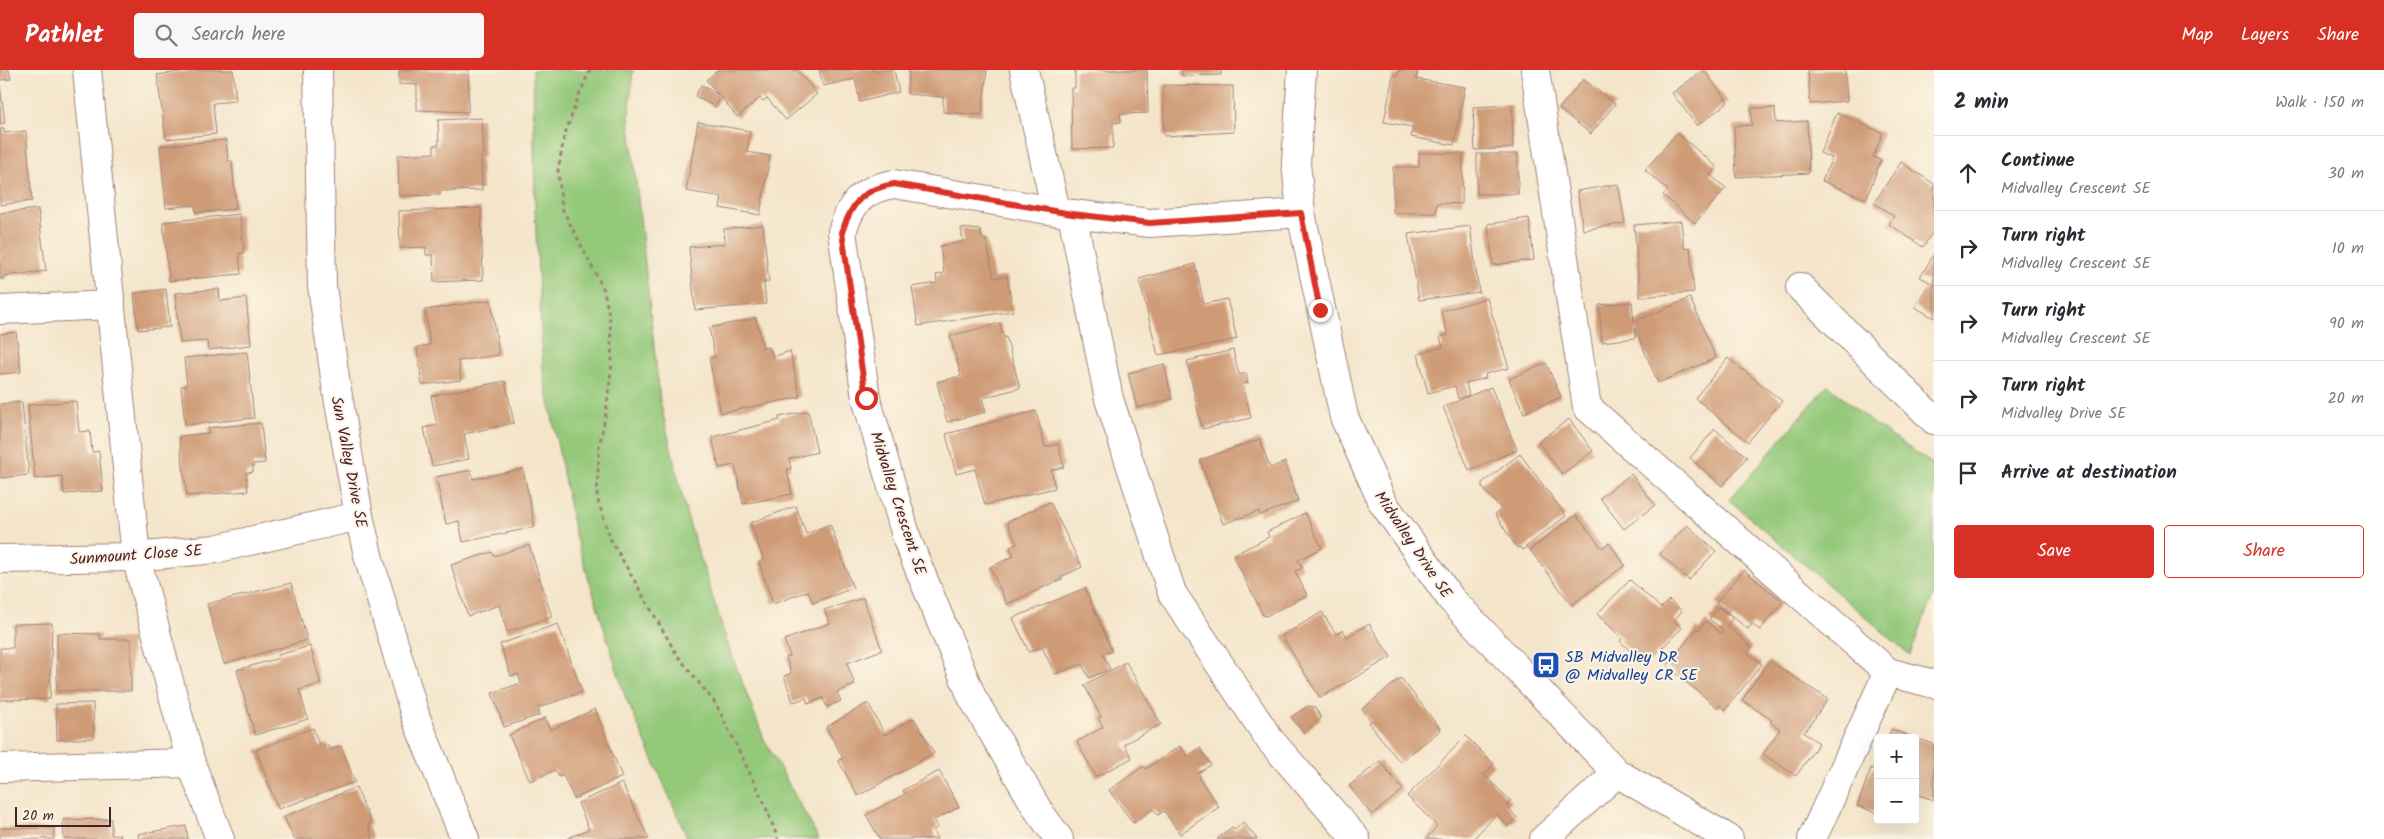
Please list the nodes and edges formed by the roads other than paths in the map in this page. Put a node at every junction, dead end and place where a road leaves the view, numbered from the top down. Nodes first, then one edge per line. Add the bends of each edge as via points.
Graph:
1 (87, 70) edge
2 (318, 70) edge
3 (1024, 70) edge
4 (1302, 70) edge
5 (1535, 70) edge
6 (1064, 212) junction
7 (1301, 213) junction
8 (1800, 287) dead end
9 (110, 305) junction
10 (0, 310) edge
11 (1934, 420) edge
12 (359, 516) junction
13 (136, 557) junction
14 (0, 559) edge
15 (1888, 672) junction
16 (1934, 684) edge
17 (191, 763) junction
18 (0, 768) edge
19 (1617, 772) junction
20 (220, 839) edge
21 (465, 839) edge
22 (1059, 839) edge
23 (1356, 839) edge
24 (1544, 839) edge
25 (1729, 839) edge
26 (1812, 839) edge

1 - 9 street
2 - 12 street, Sun Valley Drive SE via 322,286
3 - 6 street
4 - 7 street, Midvalley Drive SE via 1296,163
5 - 15 street via 1588,407
6 - 7 street, Midvalley Crescent SE via 1150,223
6 - 22 street, Midvalley Crescent SE via 894,184 876,187 860,196 846,217 842,232 866,398 908,542 972,697 1038,810
6 - 23 street via 1109,399 1172,594 1270,740
7 - 19 street, Midvalley Drive SE via 1344,416 1383,503 1450,599
8 - 11 street
9 - 10 street
9 - 13 street
12 - 13 street, Sunmount Close SE via 215,549
12 - 21 street, Sun Valley Drive SE via 416,718
13 - 14 street, Sunmount Close SE
13 - 17 street
15 - 16 street
15 - 26 street
17 - 18 street
17 - 20 street
19 - 24 street
19 - 25 street, Midvalley Drive SE

